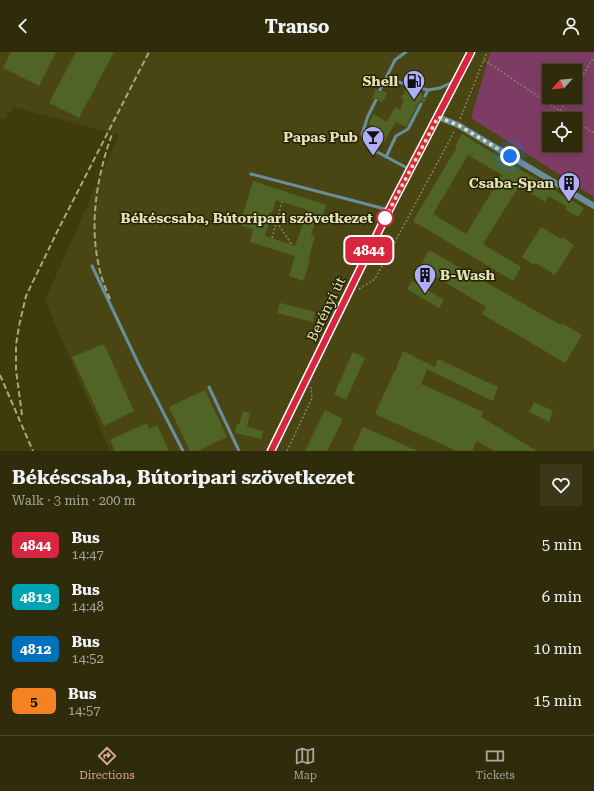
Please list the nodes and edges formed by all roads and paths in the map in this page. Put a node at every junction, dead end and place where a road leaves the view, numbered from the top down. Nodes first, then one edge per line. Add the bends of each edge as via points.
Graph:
1 (406, 52) edge
2 (471, 52) edge
3 (487, 52) edge
4 (594, 57) edge
5 (484, 60) junction
6 (582, 77) edge
7 (456, 81) junction
8 (383, 85) junction
9 (380, 90) dead end
10 (428, 90) junction
11 (425, 96) dead end
12 (376, 100) dead end
13 (421, 104) dead end
14 (564, 104) edge
15 (560, 111) joint
16 (438, 117) junction
17 (458, 125) junction
18 (582, 125) edge
19 (594, 133) edge
20 (386, 157) junction
21 (410, 170) junction
22 (251, 174) dead end
23 (282, 202) dead end
24 (594, 206) edge
25 (389, 210) junction
26 (267, 218) dead end
27 (304, 220) dead end
28 (277, 222) junction
29 (272, 238) dead end
30 (292, 245) dead end
31 (92, 266) dead end
32 (357, 290) dead end
33 (311, 383) dead end
34 (209, 387) dead end
35 (183, 451) edge
36 (239, 451) edge
37 (271, 451) edge
38 (287, 451) edge

1 - 8 lane via 395,60
2 - 7 street, Berényi út
3 - 5 path
4 - 6 path
5 - 15 path
5 - 17 path
7 - 10 lane
7 - 16 street, Berényi út
8 - 9 lane
8 - 10 lane via 395,81
10 - 11 lane
12 - 20 lane via 362,134 368,147
13 - 20 lane via 408,129 396,136
14 - 15 path
16 - 17 street
16 - 21 street, Berényi út
17 - 24 street
17 - 32 path via 375,279
18 - 19 path
20 - 21 lane
21 - 25 street, Berényi út
22 - 25 lane
23 - 28 path
25 - 37 street, Berényi út
26 - 28 path
27 - 28 path via 298,219 284,224
28 - 29 path
28 - 30 path
31 - 35 lane
33 - 38 path via 312,398
34 - 36 lane

